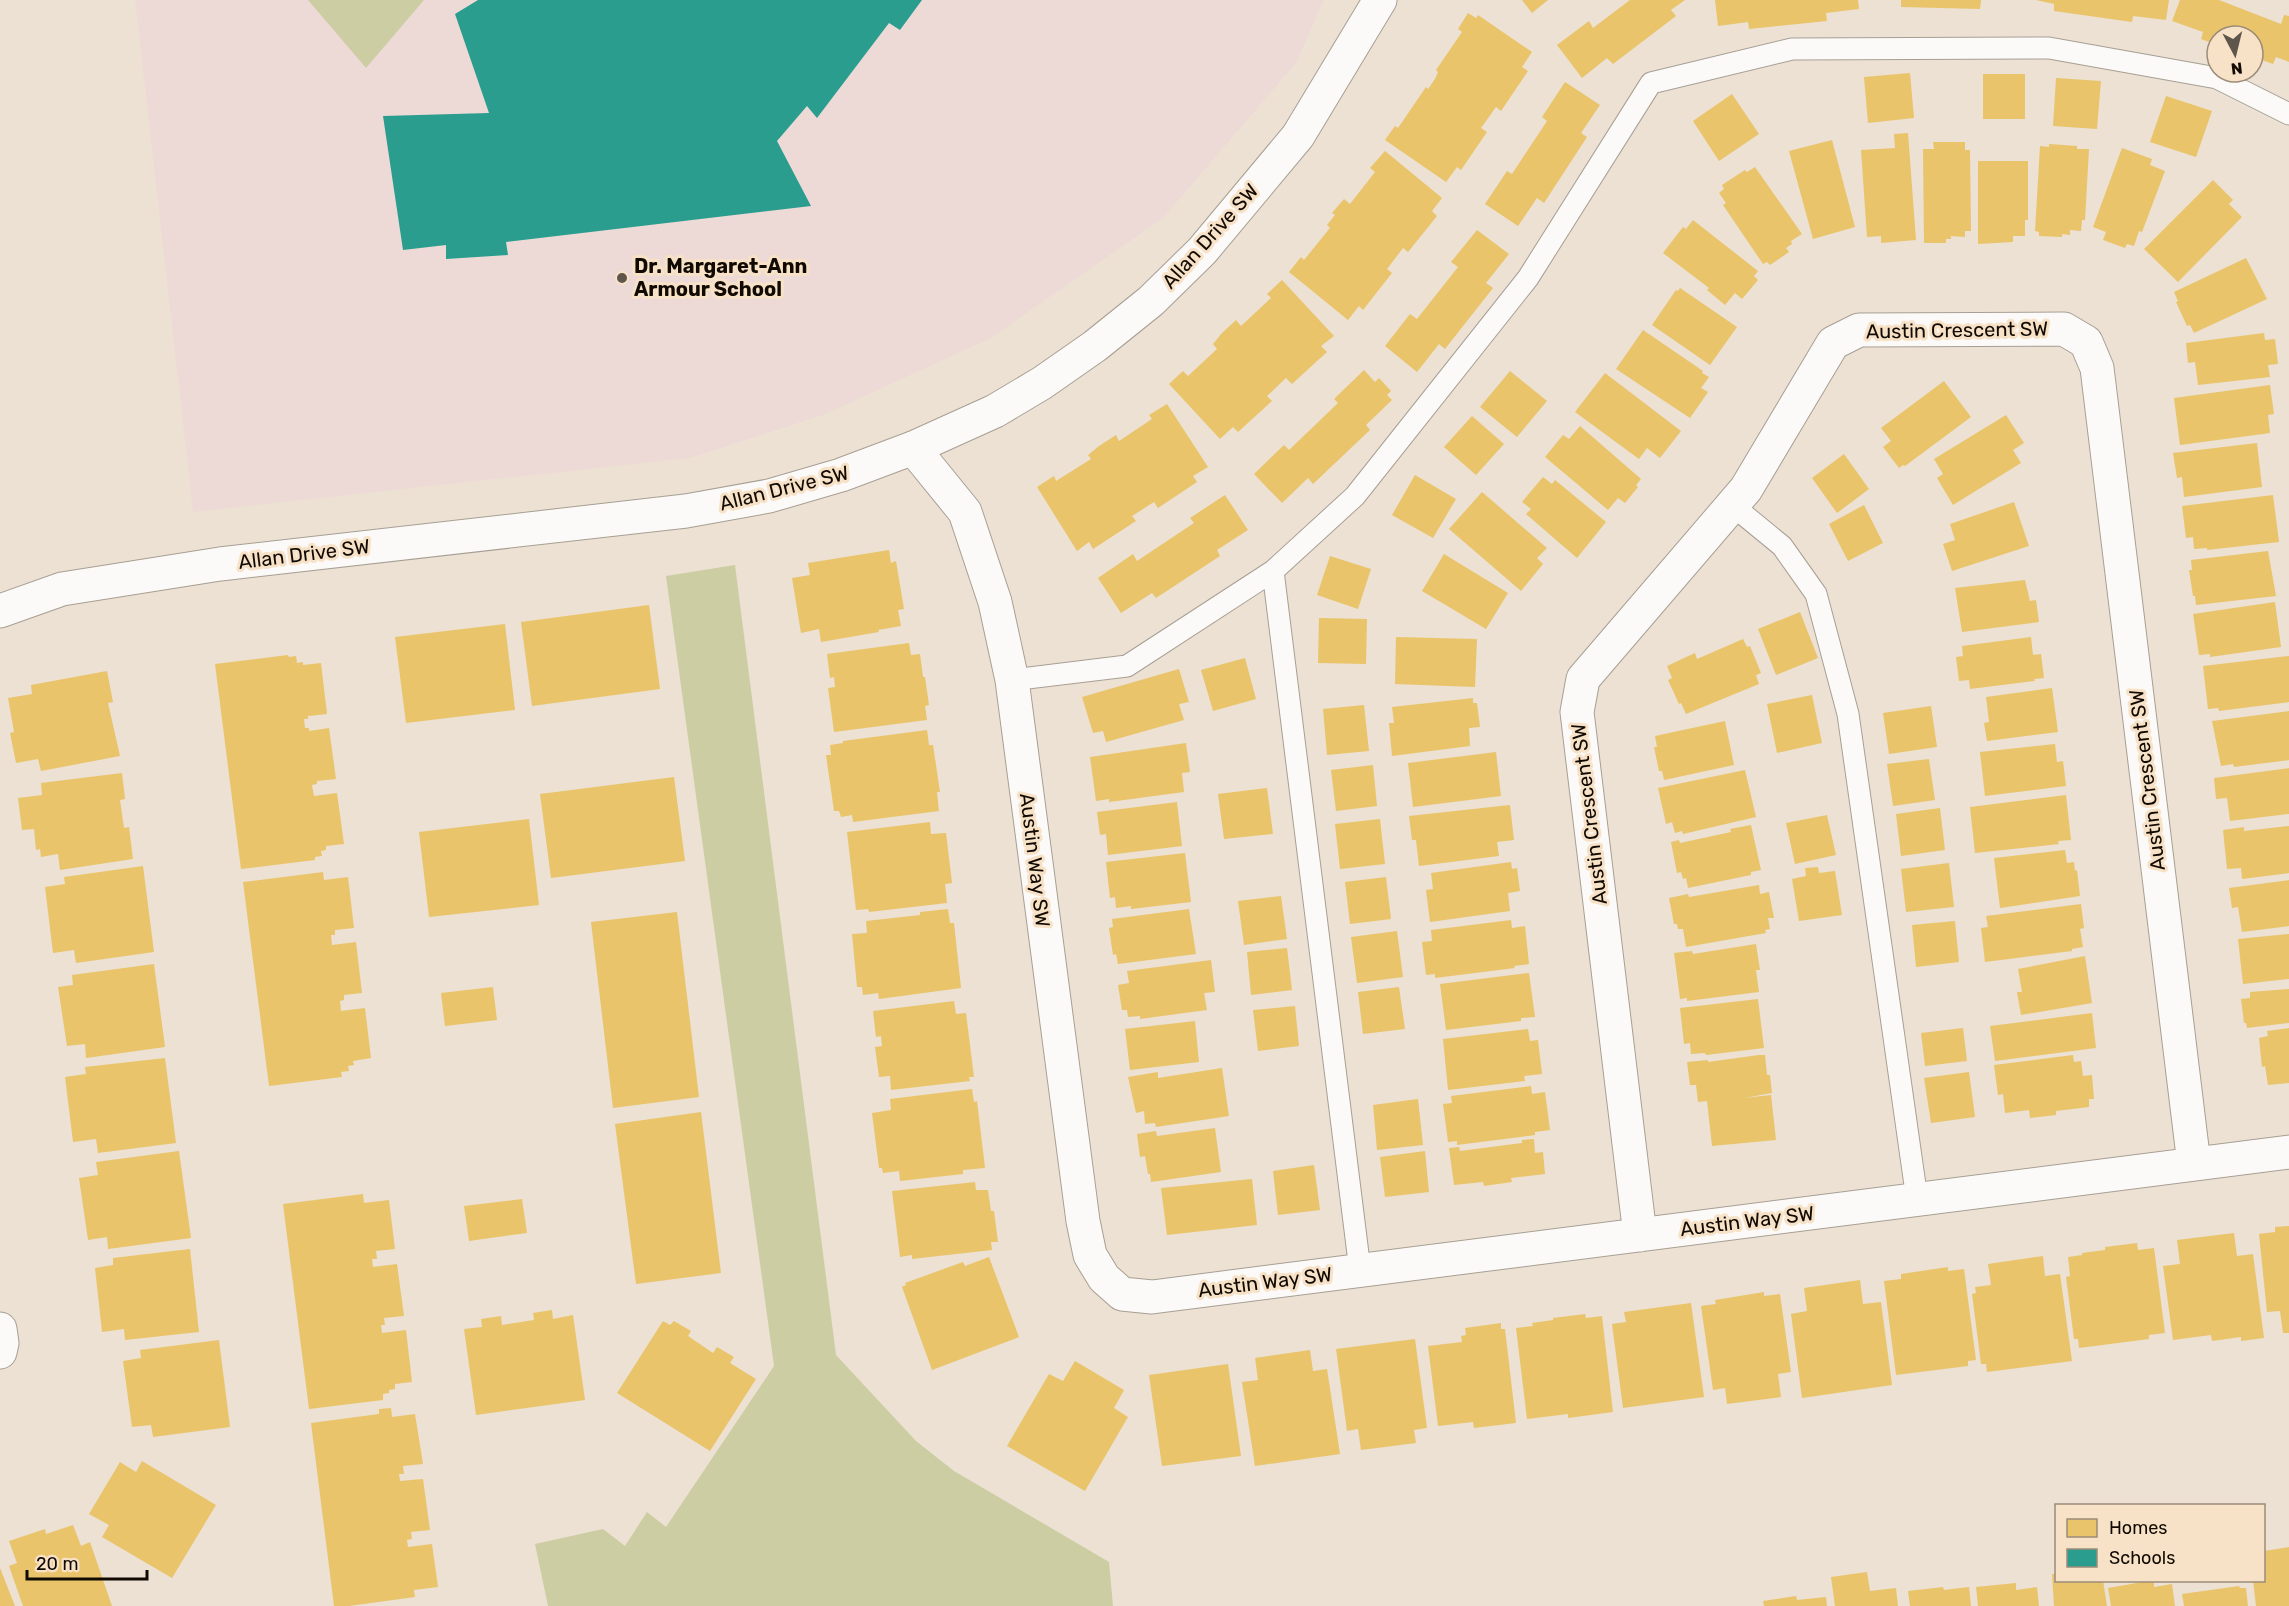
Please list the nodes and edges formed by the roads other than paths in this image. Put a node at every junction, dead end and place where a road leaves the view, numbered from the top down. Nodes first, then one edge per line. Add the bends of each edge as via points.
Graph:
1 (1380, 0) edge
2 (2289, 114) edge
3 (913, 448) junction
4 (1732, 505) junction
5 (1273, 571) junction
6 (0, 611) edge
7 (1012, 680) junction
8 (2289, 1152) edge
9 (2194, 1164) junction
10 (1917, 1199) junction
11 (1640, 1235) junction
12 (1360, 1270) junction
13 (0, 1329) edge
14 (0, 1352) edge

1 - 3 street, Allan Drive SW via 1298,136 1202,251 1151,301 1042,383 995,411
2 - 5 lane via 2217,78 2049,48 1792,49 1651,83 1528,278 1355,496
3 - 6 street, Allan Drive SW via 790,490 686,511 220,564 62,589
3 - 7 street, Austin Way SW via 965,512 994,602
4 - 9 street, Austin Crescent SW via 1746,489 1833,343 1859,330 2064,329 2086,342 2097,368
4 - 10 lane via 1782,546 1816,594 1822,616 1848,714
4 - 11 street, Austin Crescent SW via 1583,679 1577,711
5 - 7 lane via 1127,666
5 - 12 lane
7 - 12 street, Austin Way SW via 1090,1255 1104,1278 1122,1294 1152,1297
8 - 9 street, Austin Way SW
9 - 10 street, Austin Way SW
10 - 11 street, Austin Way SW
11 - 12 street, Austin Way SW
13 - 14 street

